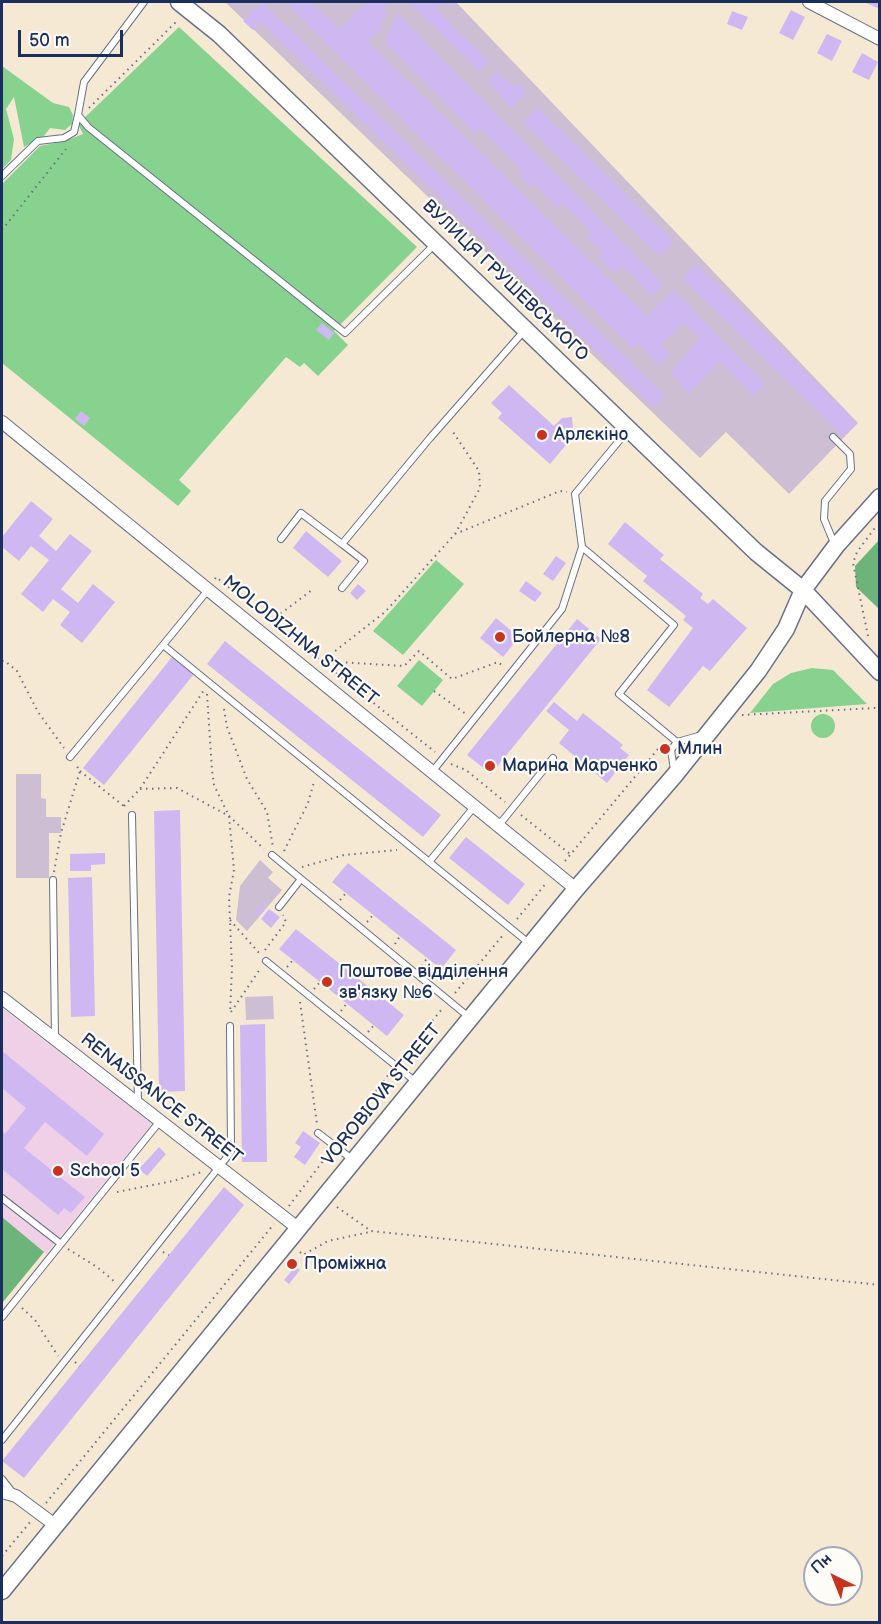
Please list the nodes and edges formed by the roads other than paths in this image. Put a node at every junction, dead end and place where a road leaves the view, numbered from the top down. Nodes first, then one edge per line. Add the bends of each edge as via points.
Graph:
1 (144, 2) edge
2 (809, 2) edge
3 (185, 6) edge
4 (879, 39) edge
5 (78, 115) junction
6 (2, 176) edge
7 (436, 242) junction
8 (526, 328) junction
9 (2, 422) edge
10 (628, 430) junction
11 (833, 437) dead end
12 (879, 498) edge
13 (281, 539) dead end
14 (342, 544) junction
15 (836, 546) junction
16 (582, 547) junction
17 (342, 588) dead end
18 (208, 590) junction
19 (803, 590) junction
20 (163, 645) junction
21 (874, 668) edge
22 (708, 733) junction
23 (677, 742) junction
24 (70, 757) road end
25 (553, 758) dead end
26 (432, 772) junction
27 (674, 776) junction
28 (475, 805) junction
29 (132, 815) road end
30 (499, 825) junction
31 (275, 858) road end
32 (429, 862) junction
33 (301, 879) junction
34 (53, 880) road end
35 (576, 889) junction
36 (279, 907) road end
37 (530, 945) junction
38 (266, 961) road end
39 (2, 998) edge
40 (470, 1018) junction
41 (230, 1026) road end
42 (55, 1040) junction
43 (417, 1083) junction
44 (138, 1104) junction
45 (160, 1121) junction
46 (318, 1133) road end
47 (353, 1160) junction
48 (219, 1167) junction
49 (2, 1198) edge
50 (299, 1229) junction
51 (61, 1244) junction
52 (2, 1317) edge
53 (2, 1440) edge
54 (2, 1479) edge
55 (2, 1492) edge
56 (16, 1496) junction
57 (55, 1525) junction
58 (2, 1591) edge

1 - 5 lane via 84,82
2 - 4 street
3 - 7 main road, ВУЛИЦЯ ГРУШЕВСЬКОГО
5 - 6 lane via 74,132 64,138 38,141
5 - 7 lane via 345,333
7 - 8 main road, ВУЛИЦЯ ГРУШЕВСЬКОГО
8 - 10 main road, ВУЛИЦЯ ГРУШЕВСЬКОГО
8 - 14 lane
9 - 18 street, MOLODIZHNA STREET
10 - 16 lane via 575,494
10 - 19 main road, ВУЛИЦЯ ГРУШЕВСЬКОГО via 756,552
11 - 15 lane via 850,454 851,469 825,501 824,519
12 - 15 main road, VOROBIOVA STREET
13 - 14 lane via 301,513
14 - 17 lane via 364,561
15 - 19 main road, VOROBIOVA STREET
16 - 23 lane via 674,625 619,694
16 - 26 lane via 562,609
18 - 20 lane
18 - 26 street, MOLODIZHNA STREET
19 - 21 main road, ВУЛИЦЯ ГРУШЕВСЬКОГО
19 - 22 main road, VOROBIOVA STREET via 786,629
20 - 24 lane
20 - 32 lane
22 - 23 lane
22 - 27 main road, VOROBIOVA STREET
23 - 27 lane via 671,750
25 - 30 lane
26 - 28 street, MOLODIZHNA STREET
27 - 35 main road, VOROBIOVA STREET
28 - 30 street, MOLODIZHNA STREET
28 - 32 lane
29 - 44 lane
30 - 35 street, MOLODIZHNA STREET
31 - 33 lane
32 - 37 lane
33 - 36 lane
33 - 40 lane
34 - 42 lane
35 - 37 main road, VOROBIOVA STREET
37 - 40 main road, VOROBIOVA STREET
38 - 43 lane
39 - 42 street, RENAISSANCE STREET
40 - 43 main road, VOROBIOVA STREET
41 - 48 lane via 231,1152
42 - 44 street, RENAISSANCE STREET
43 - 47 main road, VOROBIOVA STREET
44 - 45 street, RENAISSANCE STREET
45 - 48 street, RENAISSANCE STREET
45 - 51 lane
46 - 47 lane
47 - 50 main road, VOROBIOVA STREET
48 - 50 street, RENAISSANCE STREET
48 - 53 lane
49 - 51 lane
50 - 57 main road, VOROBIOVA STREET
51 - 52 lane
54 - 56 lane
55 - 56 street
56 - 57 street
57 - 58 main road, VOROBIOVA STREET

